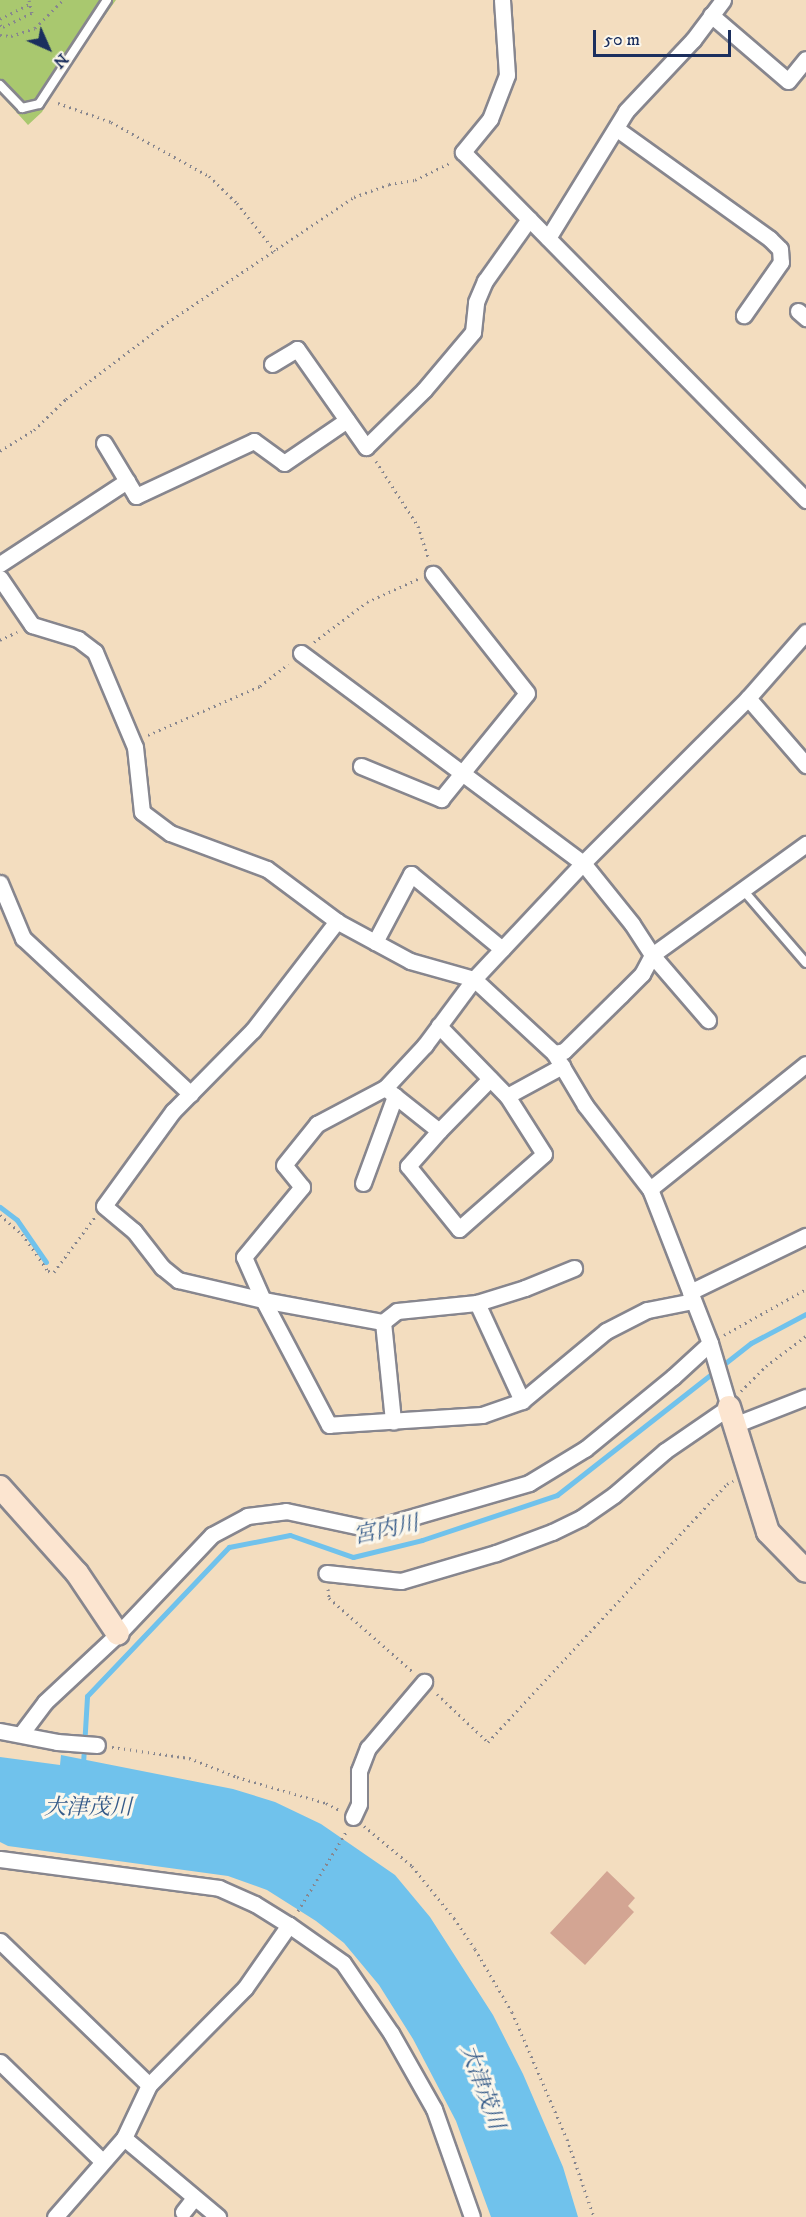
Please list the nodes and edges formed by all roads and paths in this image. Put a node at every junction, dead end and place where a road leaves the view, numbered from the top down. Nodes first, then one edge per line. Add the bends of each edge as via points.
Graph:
1 (63, 0) edge
2 (107, 0) edge
3 (502, 0) edge
4 (723, 0) edge
5 (30, 1) edge
6 (711, 15) junction
7 (0, 19) edge
8 (0, 25) edge
9 (0, 35) edge
10 (806, 59) edge
11 (0, 85) edge
12 (58, 103) dead end
13 (617, 129) junction
14 (463, 152) junction
15 (529, 219) junction
16 (548, 238) junction
17 (275, 251) junction
18 (744, 315) dead end
19 (272, 364) dead end
20 (348, 420) junction
21 (104, 443) dead end
22 (366, 447) junction
23 (0, 451) edge
24 (127, 481) junction
25 (806, 500) edge
26 (0, 564) edge
27 (433, 574) joint
28 (0, 578) edge
29 (806, 632) edge
30 (302, 653) dead end
31 (748, 698) junction
32 (806, 765) edge
33 (361, 766) dead end
34 (463, 774) junction
35 (805, 846) edge
36 (583, 863) junction
37 (0, 883) edge
38 (743, 890) junction
39 (337, 921) junction
40 (375, 942) junction
41 (502, 949) junction
42 (652, 955) junction
43 (806, 963) edge
44 (474, 979) junction
45 (708, 1020) dead end
46 (439, 1026) junction
47 (558, 1060) junction
48 (806, 1064) edge
49 (490, 1078) junction
50 (390, 1092) junction
51 (191, 1094) junction
52 (507, 1096) junction
53 (439, 1131) junction
54 (363, 1183) dead end
55 (650, 1189) junction
56 (104, 1206) junction
57 (0, 1215) edge
58 (806, 1236) edge
59 (574, 1268) dead end
60 (806, 1289) edge
61 (692, 1297) junction
62 (263, 1300) junction
63 (477, 1303) junction
64 (383, 1322) junction
65 (806, 1336) edge
66 (710, 1343) junction
67 (806, 1397) edge
68 (522, 1401) junction
69 (731, 1416) junction
70 (393, 1421) junction
71 (748, 1474) junction
72 (0, 1487) edge
73 (806, 1571) edge
74 (326, 1573) joint
75 (118, 1634) junction
76 (424, 1682) junction
77 (0, 1731) edge
78 (21, 1734) junction
79 (98, 1745) joint
80 (352, 1821) junction
81 (0, 1859) edge
82 (292, 1920) junction
83 (0, 1941) edge
84 (0, 2062) edge
85 (149, 2085) junction
86 (124, 2138) junction
87 (102, 2161) junction
88 (194, 2198) junction
89 (183, 2212) dead end
90 (56, 2217) edge
91 (218, 2217) edge
92 (472, 2217) edge
93 (594, 2217) edge

1 - 9 path via 34,28 11,36
2 - 11 lane via 39,104 22,108
3 - 14 street via 507,75 490,118
4 - 6 street
5 - 7 path
5 - 8 path via 32,13
6 - 10 street via 788,81
6 - 13 street via 669,67 626,111
12 - 17 path via 111,122 209,176 237,203
13 - 16 street
13 - 18 street via 780,249 781,262
14 - 15 street
14 - 17 path via 446,166 416,180 389,184 354,197
15 - 16 street
15 - 22 street via 485,281 476,302 473,332 424,390
16 - 25 street
17 - 23 path via 162,326 66,399 34,430
19 - 20 street via 297,349
20 - 22 street
20 - 24 street via 284,463 254,441 136,496
21 - 24 street
22 - 27 path via 418,526
24 - 26 street
27 - 34 street via 527,693
28 - 39 street via 32,625 78,639 95,651 135,747 142,812 170,833 267,869
29 - 31 street
30 - 34 street
31 - 32 street
31 - 36 street
33 - 34 street via 441,799
34 - 36 street
35 - 38 street
36 - 41 street
36 - 42 street
37 - 51 street via 23,938
38 - 42 street
38 - 43 lane
39 - 40 street
39 - 51 street via 254,1030
40 - 41 street via 411,874
40 - 44 street via 410,961
41 - 44 street
42 - 45 street
42 - 47 street via 642,974
44 - 46 street
44 - 47 street
46 - 49 street
46 - 50 street
47 - 52 street
47 - 55 street via 585,1105
48 - 55 street
49 - 52 street
49 - 53 street
50 - 53 street
50 - 54 street
50 - 62 street via 317,1124 284,1165 302,1187 244,1257
51 - 56 street via 173,1111
52 - 53 street via 544,1154 459,1229 408,1166
55 - 61 street
56 - 57 path via 54,1272 48,1271 22,1234
56 - 62 street via 134,1231 162,1267 178,1280
58 - 61 street
59 - 63 street
60 - 66 path
61 - 66 street
61 - 68 street via 647,1310 606,1331
62 - 64 street
62 - 70 street via 329,1425
63 - 64 street via 397,1311
63 - 68 street
64 - 70 street
65 - 69 path via 766,1366
66 - 69 street
66 - 75 street via 585,1449 529,1483 371,1529 286,1511 247,1516 212,1535
67 - 69 street
68 - 70 street via 482,1415
69 - 71 street
69 - 74 street via 648,1464 614,1495 552,1532 401,1581
71 - 73 street via 768,1532
71 - 76 path via 727,1484 488,1742
72 - 75 street via 77,1573
74 - 76 path via 329,1598
75 - 78 street via 45,1702
76 - 80 street via 368,1748 359,1771 359,1803
77 - 78 street
78 - 79 street
79 - 80 path via 189,1758 237,1777 326,1803
80 - 82 path
80 - 93 path via 412,1866 475,1949 512,2012 567,2139
81 - 82 street via 219,1888
82 - 85 street via 245,1988
82 - 92 street via 343,1963 391,2033 434,2109
83 - 85 street
84 - 87 street
85 - 86 street
86 - 87 street
86 - 88 street
87 - 90 street
88 - 89 street
88 - 91 street

